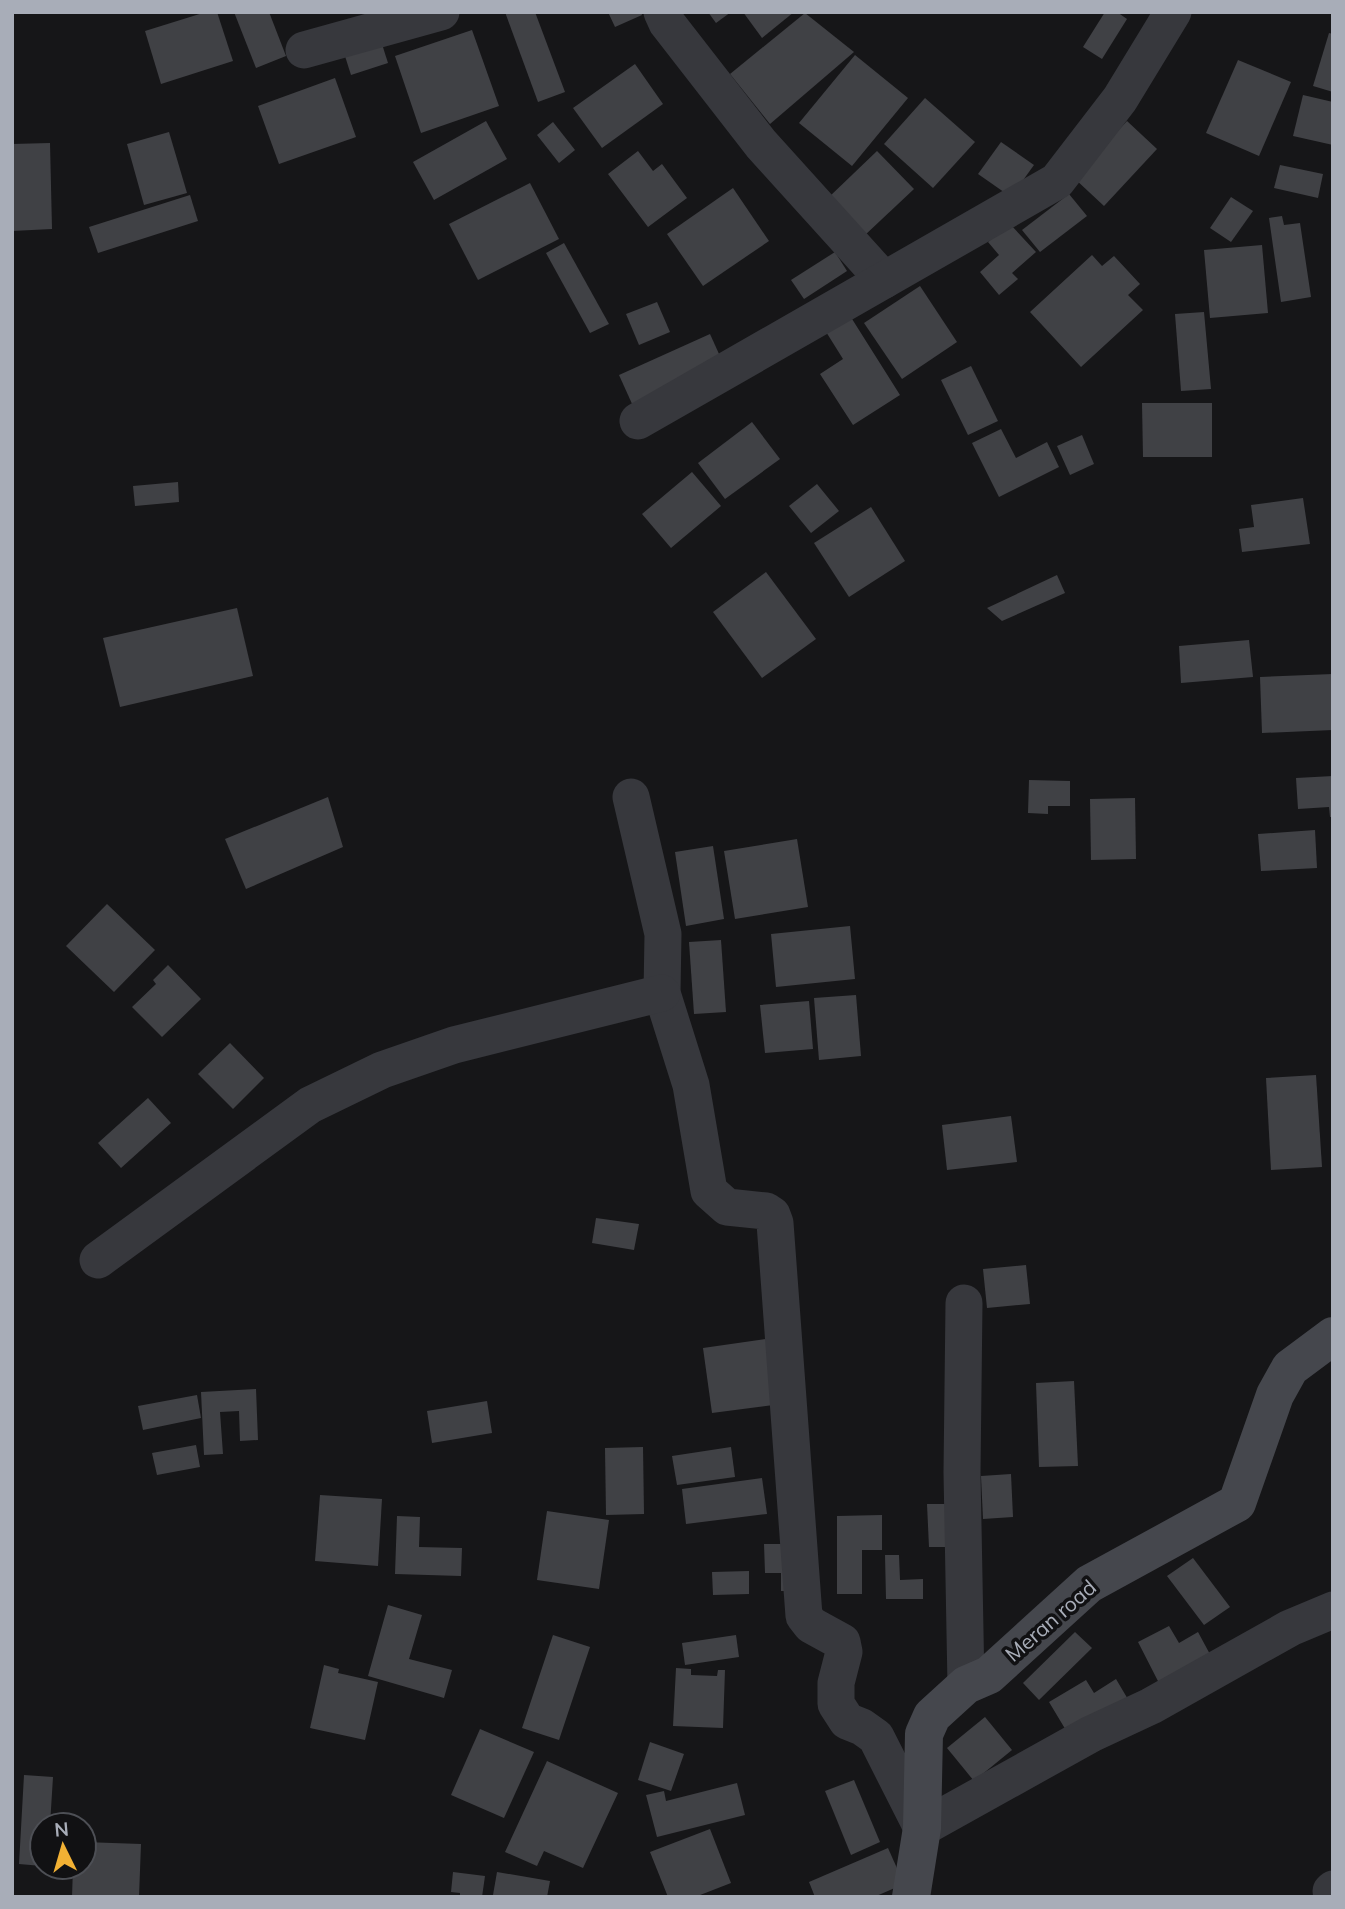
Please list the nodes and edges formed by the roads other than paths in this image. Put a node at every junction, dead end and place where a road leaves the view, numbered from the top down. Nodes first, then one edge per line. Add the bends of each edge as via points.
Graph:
1 (441, 12) edge
2 (662, 12) edge
3 (1172, 12) edge
4 (303, 50) dead end
5 (884, 281) junction
6 (638, 421) dead end
7 (631, 797) dead end
8 (662, 993) junction
9 (98, 1259) dead end
10 (964, 1303) dead end
11 (1333, 1336) edge
12 (1333, 1610) edge
13 (966, 1685) junction
14 (922, 1828) junction
15 (911, 1897) edge

1 - 4 street
2 - 5 street via 761,144
3 - 5 street via 1120,99 1056,181
5 - 6 street
7 - 8 street via 663,934
8 - 9 street via 454,1045 382,1070 310,1105
8 - 14 street via 691,1085 709,1191 727,1207 766,1212 775,1223 804,1616 810,1625 842,1642 845,1652 836,1682 836,1704 847,1721 876,1737
10 - 13 street
11 - 13 street, Meran road via 1290,1368 1275,1395 1237,1503 1089,1584 989,1675
12 - 14 street via 1290,1628
13 - 14 street, Meran road via 932,1716 924,1734
14 - 15 street, Meran road

